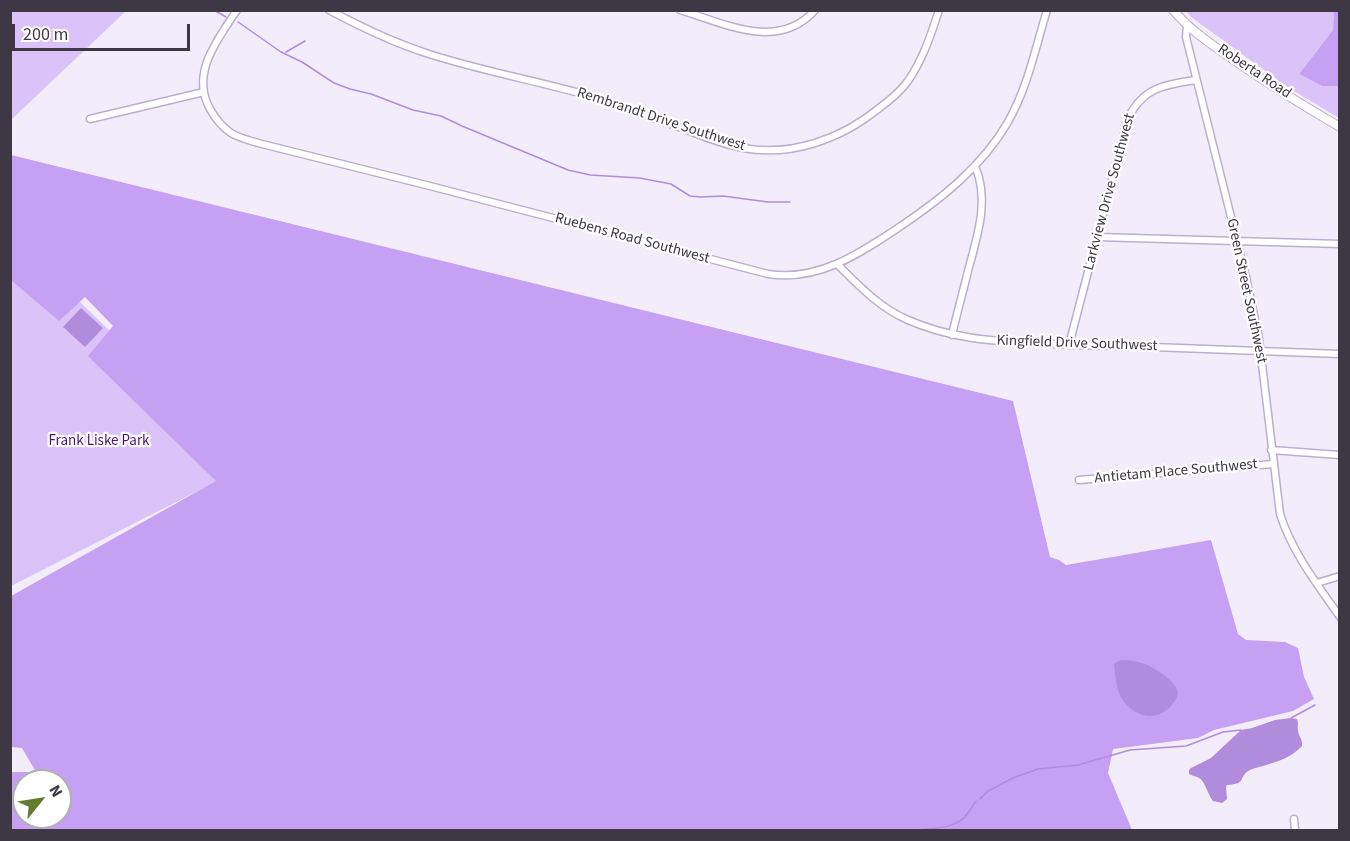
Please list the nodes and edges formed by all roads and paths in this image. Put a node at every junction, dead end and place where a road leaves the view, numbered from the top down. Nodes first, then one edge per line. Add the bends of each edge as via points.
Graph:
1 (237, 10) edge
2 (329, 10) edge
3 (680, 10) edge
4 (815, 10) edge
5 (939, 10) edge
6 (1047, 10) edge
7 (1173, 10) edge
8 (1187, 26) junction
9 (1197, 80) junction
10 (204, 92) junction
11 (90, 119) dead end
12 (1340, 127) edge
13 (975, 166) junction
14 (1097, 237) junction
15 (1237, 241) junction
16 (1340, 244) edge
17 (837, 264) junction
18 (952, 334) junction
19 (1069, 345) junction
20 (1260, 350) junction
21 (1340, 354) edge
22 (1271, 450) junction
23 (1340, 455) edge
24 (1273, 464) junction
25 (1079, 480) dead end
26 (1340, 576) edge
27 (1317, 583) junction
28 (1340, 617) edge
29 (1294, 819) dead end
30 (1295, 831) edge

1 - 10 street, Ruebens Road Southwest via 210,52
2 - 5 street, Rembrandt Drive Southwest via 428,54 585,94 708,138 756,149 816,143 869,117 907,82 926,49
3 - 4 street via 760,33 797,26
6 - 13 street, Ruebens Road Southwest via 1018,103
7 - 8 street, Roberta Road
8 - 9 street, Green Street Southwest
8 - 12 street, Roberta Road via 1251,72
9 - 14 street, Larkview Drive Southwest via 1159,88 1134,106
9 - 15 street, Green Street Southwest
10 - 11 street
10 - 17 street, Ruebens Road Southwest via 221,124 232,134 258,143 768,274 798,275
13 - 17 street, Ruebens Road Southwest via 914,218
13 - 18 street via 981,190 980,227
14 - 15 street
14 - 19 street, Larkview Drive Southwest
15 - 16 street
15 - 20 street, Green Street Southwest
17 - 18 street, Kingfield Drive Southwest via 886,309
18 - 19 street, Kingfield Drive Southwest
19 - 20 street, Kingfield Drive Southwest
20 - 21 street, Kingfield Drive Southwest
20 - 22 street, Green Street Southwest
22 - 23 street
22 - 24 street, Green Street Southwest
24 - 25 street, Antietam Place Southwest
24 - 27 street, Green Street Southwest via 1283,524
26 - 27 street
27 - 28 street, Green Street Southwest
29 - 30 street

